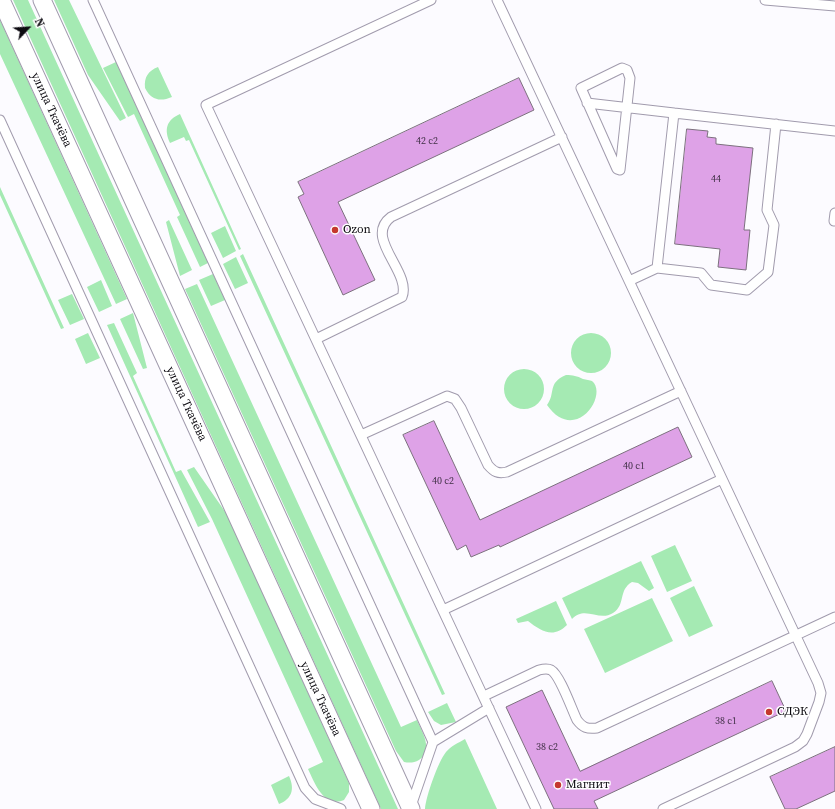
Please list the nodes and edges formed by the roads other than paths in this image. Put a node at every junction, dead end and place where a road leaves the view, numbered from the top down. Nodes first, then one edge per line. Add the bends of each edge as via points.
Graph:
1 (1, 0) edge
2 (42, 0) edge
3 (93, 0) edge
4 (431, 0) edge
5 (498, 0) edge
6 (765, 0) edge
7 (835, 6) edge
8 (587, 103) junction
9 (627, 107) junction
10 (674, 113) junction
11 (0, 120) edge
12 (776, 124) junction
13 (835, 130) edge
14 (562, 137) junction
15 (657, 268) junction
16 (629, 281) junction
17 (316, 339) junction
18 (681, 391) junction
19 (361, 435) junction
20 (722, 479) junction
21 (443, 610) junction
22 (835, 617) edge
23 (795, 635) junction
24 (484, 696) junction
25 (489, 708) junction
26 (433, 742) junction
27 (411, 808) edge
28 (341, 809) edge
29 (371, 809) edge
30 (536, 809) edge
31 (663, 809) edge

1 - 29 street, улица Ткачёва
2 - 27 street
3 - 26 lane
4 - 17 lane via 206,105
5 - 14 lane
6 - 7 lane
8 - 9 lane
8 - 9 lane via 582,92 583,86 625,68 630,78
8 - 9 lane via 620,170
9 - 10 lane
10 - 12 lane
10 - 15 lane
11 - 28 lane via 305,788 315,799
12 - 13 lane
12 - 15 lane via 766,210 774,226 768,272 747,290 711,286 701,273
14 - 16 lane
14 - 17 lane via 384,222 381,232 403,282 405,290 402,297
15 - 16 lane
16 - 18 lane
17 - 19 lane
18 - 19 lane via 499,474 488,465 455,399 447,396
18 - 20 lane
19 - 21 lane
20 - 21 lane
20 - 23 lane
21 - 24 lane
22 - 23 lane
23 - 24 lane via 597,728 589,729 577,720 552,670 539,670
23 - 31 lane via 820,693 803,741
24 - 25 lane
25 - 26 lane
25 - 30 lane
26 - 27 lane

